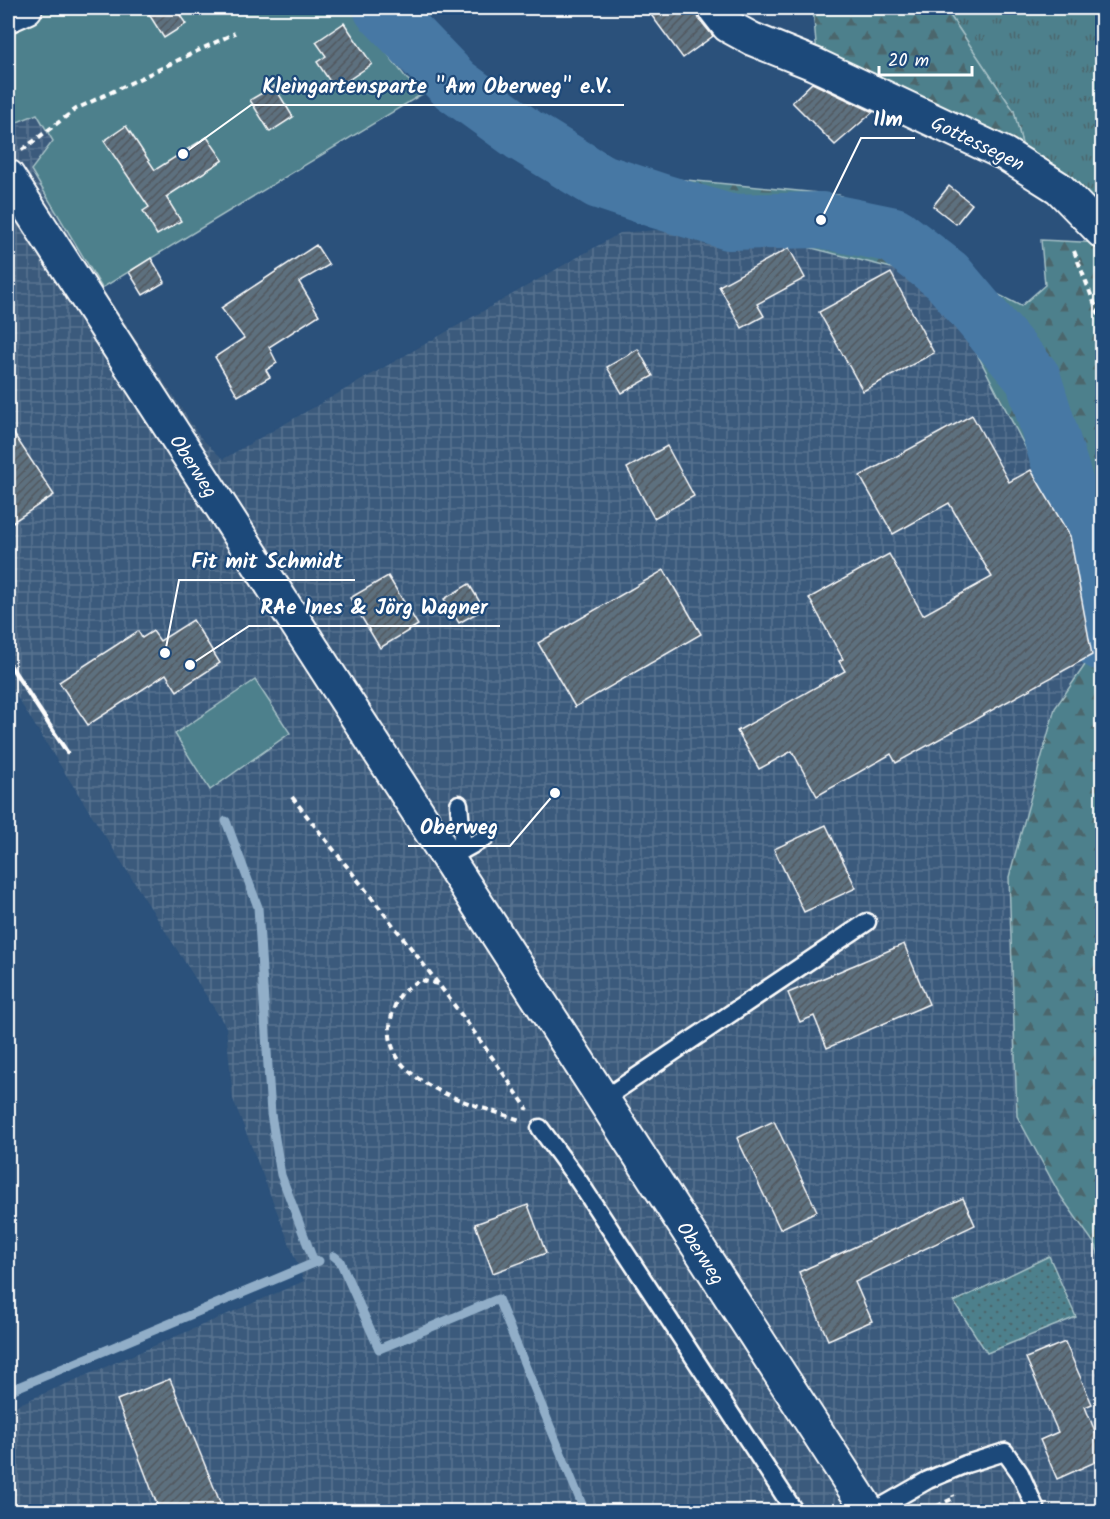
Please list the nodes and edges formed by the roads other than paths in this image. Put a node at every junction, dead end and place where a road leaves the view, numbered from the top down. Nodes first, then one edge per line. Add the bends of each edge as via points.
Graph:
1 (26, 8) edge
2 (714, 8) edge
3 (8, 16) edge
4 (11, 166) edge
5 (1102, 232) edge
6 (459, 804) dead end
7 (485, 838) dead end
8 (455, 855) junction
9 (867, 922) dead end
10 (603, 1101) junction
11 (540, 1128) road end
12 (795, 1512) edge
13 (870, 1512) edge
14 (1037, 1512) edge

1 - 3 street
2 - 5 street, Gottessegen via 728,26 752,39 1005,154 1059,188
4 - 8 street, Oberweg
6 - 8 lane
7 - 8 lane
8 - 10 street, Oberweg
9 - 10 lane
10 - 13 street, Oberweg
11 - 12 lane
13 - 14 lane via 927,1480 1005,1452 1020,1473

